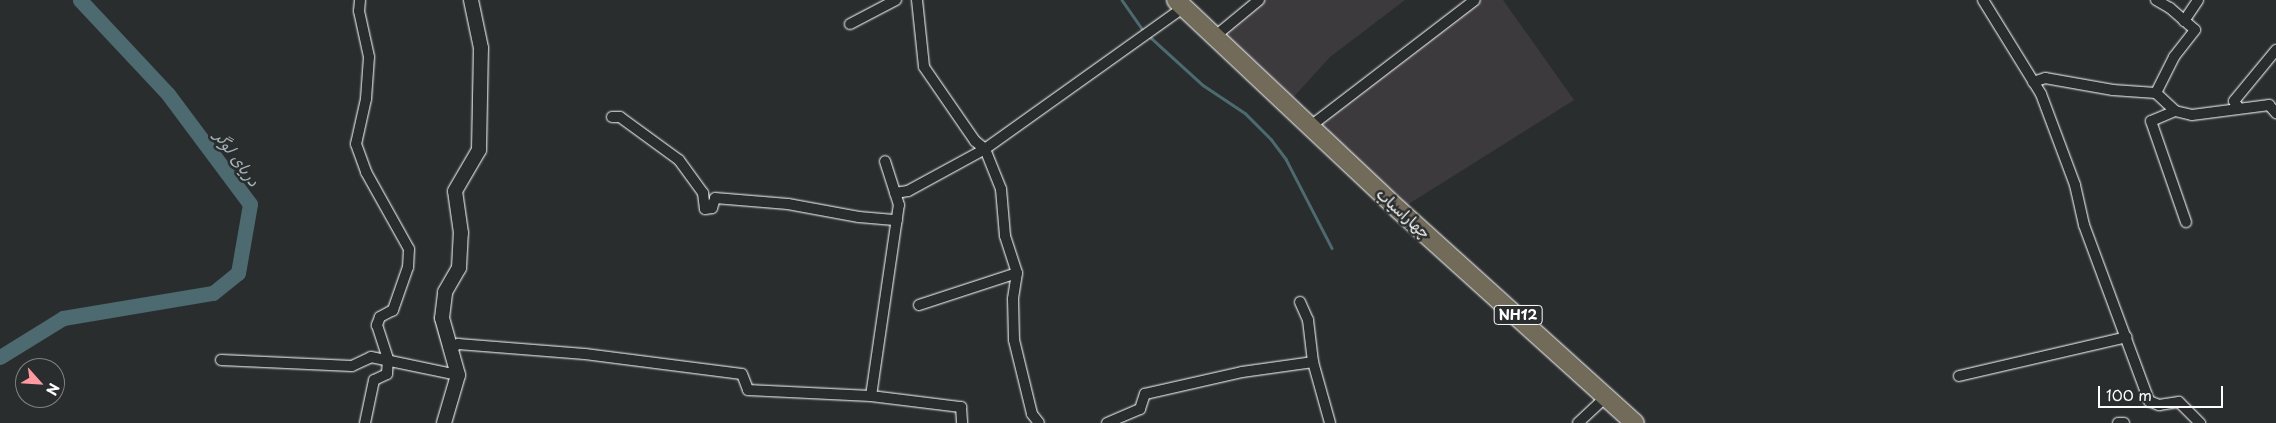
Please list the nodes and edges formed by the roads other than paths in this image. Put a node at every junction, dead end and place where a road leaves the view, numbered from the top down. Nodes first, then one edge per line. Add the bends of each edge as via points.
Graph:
1 (360, 0) edge
2 (471, 0) edge
3 (896, 0) edge
4 (917, 0) edge
5 (1259, 0) edge
6 (1475, 0) edge
7 (1983, 0) edge
8 (2156, 0) edge
9 (2198, 0) edge
10 (1180, 4) edge
11 (2184, 20) junction
12 (850, 24) dead end
13 (1213, 38) junction
14 (2276, 50) edge
15 (2033, 82) junction
16 (2156, 93) junction
17 (2276, 99) edge
18 (2238, 108) junction
19 (2175, 111) junction
20 (2272, 111) edge
21 (612, 117) dead end
22 (1312, 125) junction
23 (985, 149) junction
24 (885, 161) dead end
25 (894, 194) junction
26 (897, 220) junction
27 (2186, 222) dead end
28 (1016, 273) junction
29 (1300, 302) dead end
30 (919, 305) dead end
31 (2126, 337) junction
32 (451, 349) junction
33 (388, 359) junction
34 (221, 360) dead end
35 (1313, 362) junction
36 (458, 375) junction
37 (1959, 376) dead end
38 (871, 396) junction
39 (1606, 397) junction
40 (365, 423) edge
41 (444, 423) edge
42 (962, 423) edge
43 (1039, 423) edge
44 (1107, 423) edge
45 (1330, 423) edge
46 (1578, 423) edge
47 (1635, 423) edge
48 (2118, 423) edge
49 (2124, 423) edge
50 (2200, 423) edge

1 - 33 street via 359,10 369,57 366,99 356,144 366,172 409,248 408,267 393,310 380,317 377,325
2 - 32 street via 481,48 479,150 455,191 460,233 459,268 445,292 442,318
3 - 12 street
4 - 23 street via 924,67 975,140
5 - 13 street
6 - 22 street
7 - 15 street
8 - 11 street
9 - 11 street
10 - 13 highway, چهاراسیاب / NH12
10 - 23 street
11 - 16 street via 2195,30 2174,57
13 - 22 highway, چهاراسیاب / NH12
14 - 18 street via 2234,101
15 - 16 street via 2045,78 2113,90
15 - 31 street via 2055,131 2084,225
16 - 19 street
17 - 20 street
18 - 19 street via 2192,115
18 - 20 street via 2268,105
19 - 27 street via 2152,121
21 - 26 street via 620,117 679,160 703,193 705,209 712,208 715,198 788,204 859,217
22 - 39 highway, چهاراسیاب / NH12 via 1399,210
23 - 25 street via 908,190
23 - 28 street via 1000,189 1005,236
24 - 25 street
25 - 26 street via 899,205
26 - 38 street
28 - 30 street
28 - 43 street via 1014,340 1032,414
29 - 35 street via 1308,320
31 - 37 street
31 - 50 street via 2149,401 2159,405 2179,402
32 - 36 street
32 - 38 street via 458,344 586,354 742,374 748,390
33 - 34 street via 371,357 352,366
33 - 36 street via 434,373
33 - 40 street via 387,374 374,380
35 - 44 street via 1242,372 1145,394 1140,409
35 - 45 street
36 - 41 street
38 - 42 street via 961,407
39 - 46 street
39 - 47 highway, چهاراسیاب / NH12
48 - 49 street

